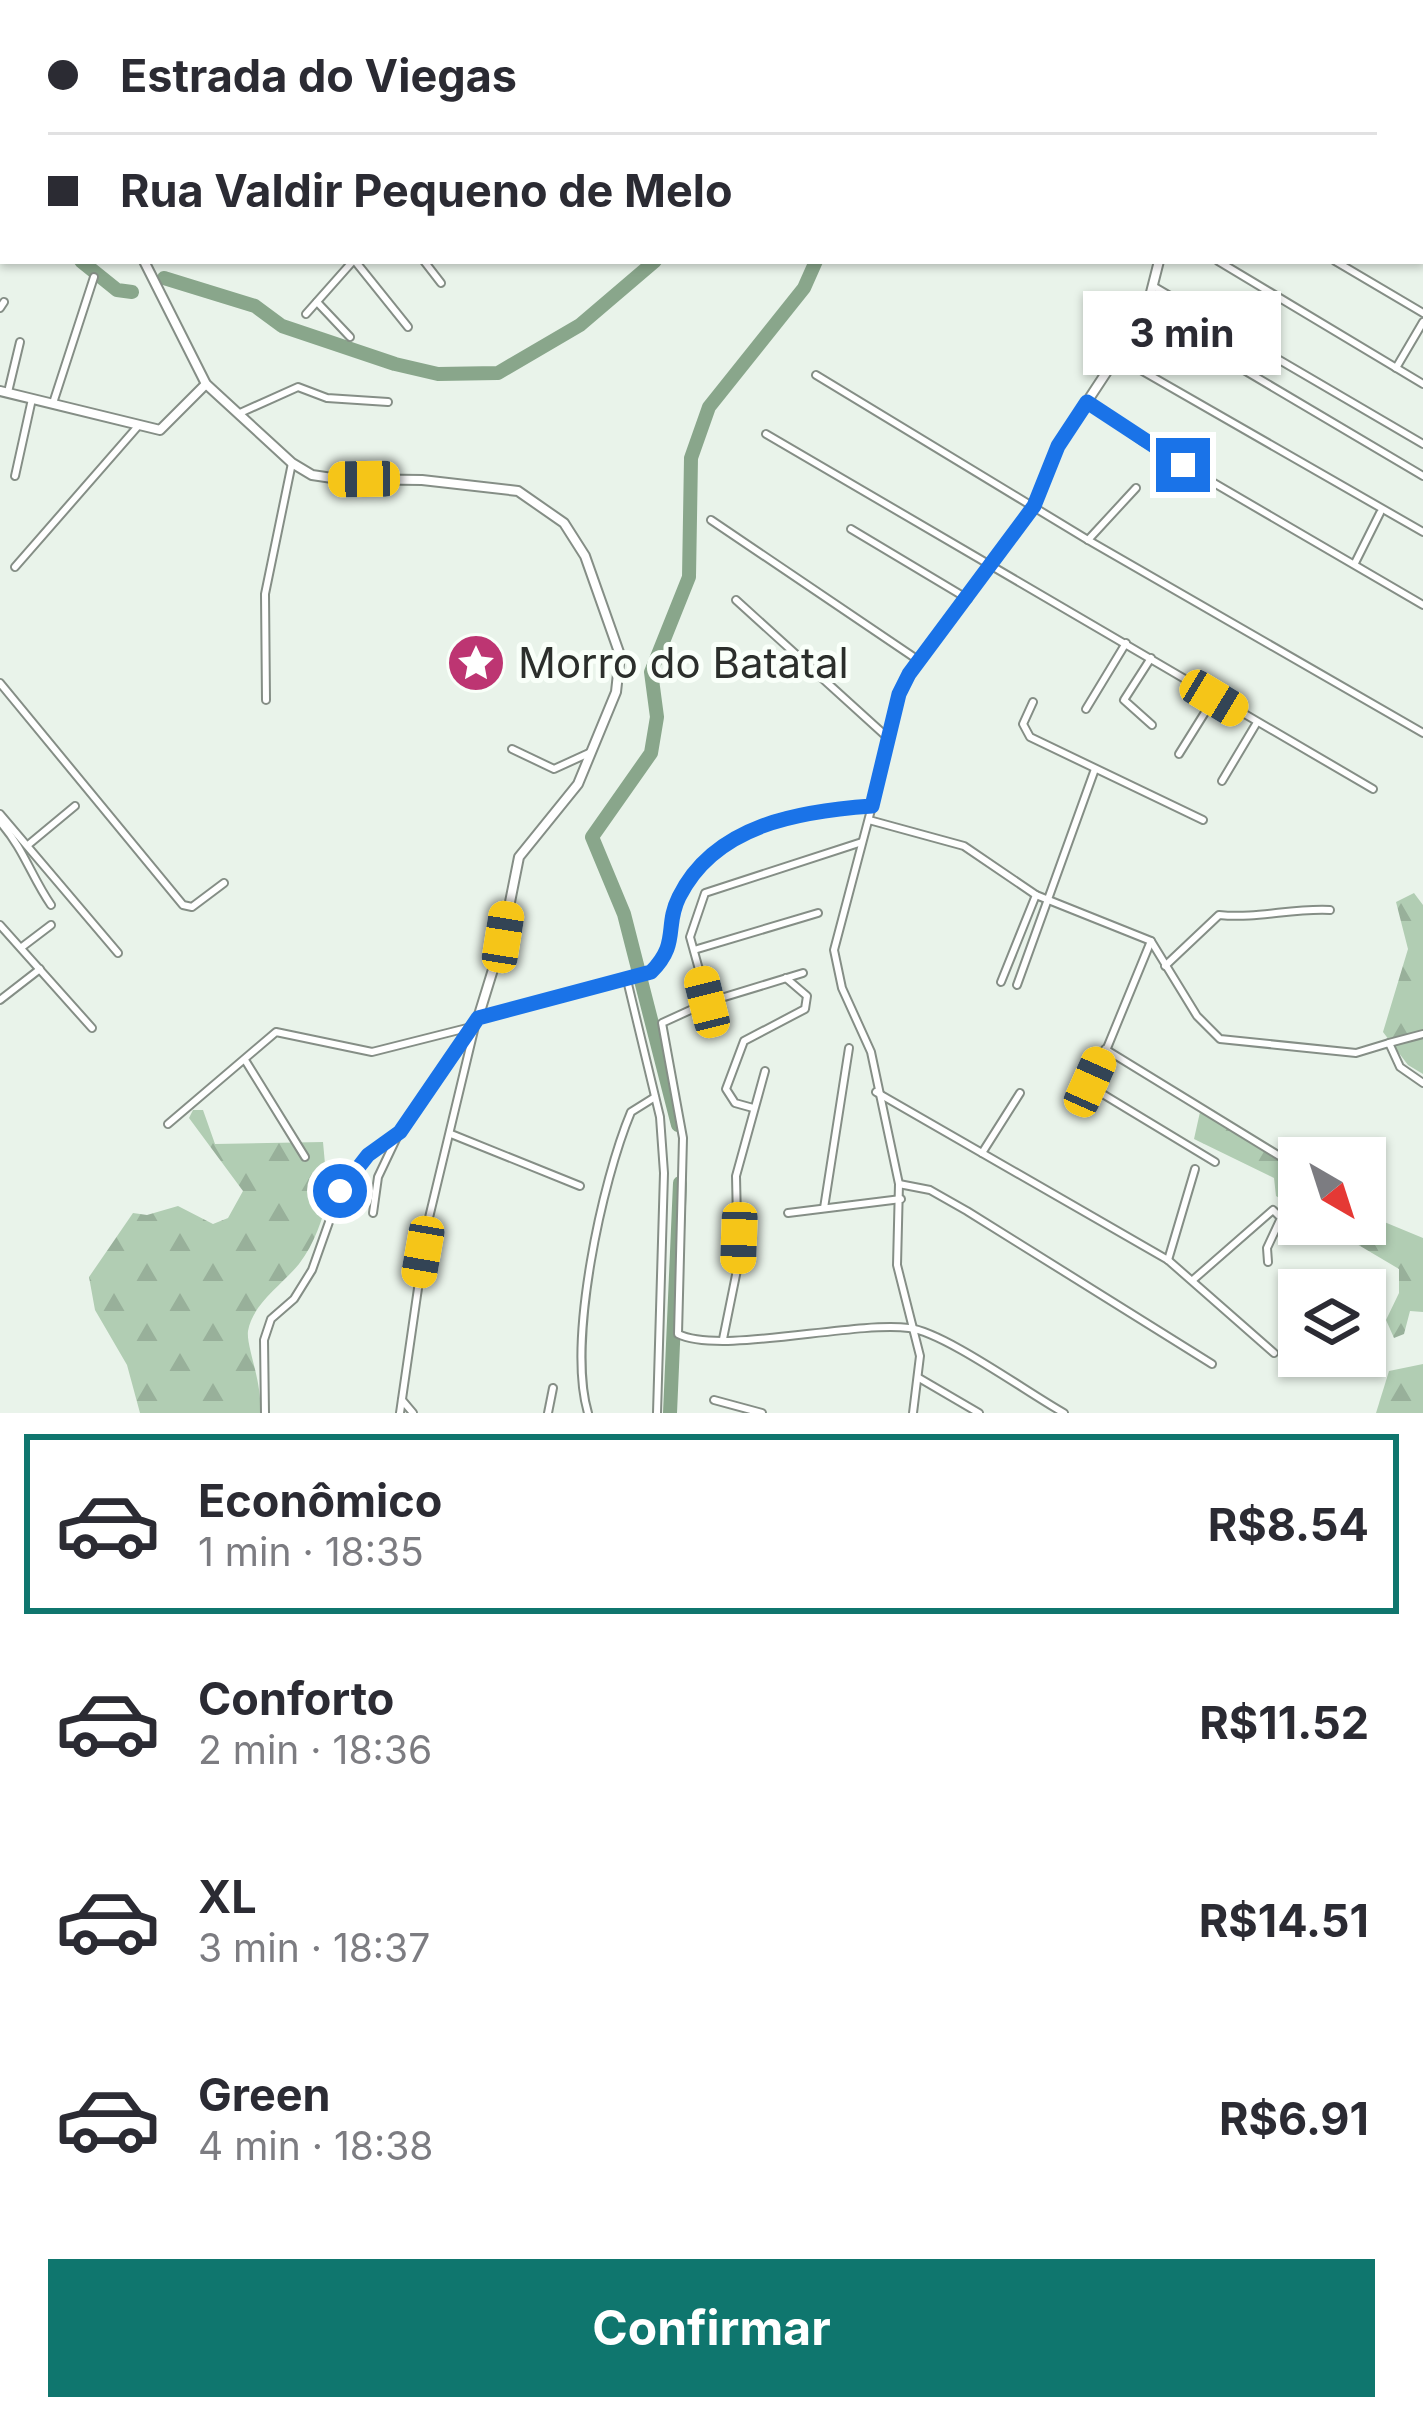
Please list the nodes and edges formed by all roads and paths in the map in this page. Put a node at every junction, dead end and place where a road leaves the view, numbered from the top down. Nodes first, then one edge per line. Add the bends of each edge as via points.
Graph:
1 (146, 264) edge
2 (351, 264) edge
3 (356, 264) edge
4 (426, 264) edge
5 (1158, 264) edge
6 (1223, 264) edge
7 (1340, 264) edge
8 (94, 277) dead end
9 (441, 283) dead end
10 (1154, 286) junction
11 (317, 302) junction
12 (1145, 312) junction
13 (1423, 313) edge
14 (306, 314) dead end
15 (1423, 322) edge
16 (408, 327) dead end
17 (350, 337) dead end
18 (20, 342) dead end
19 (1118, 357) junction
20 (1396, 368) junction
21 (816, 375) dead end
22 (206, 384) junction
23 (1423, 384) edge
24 (4, 392) edge
25 (33, 395) junction
26 (54, 400) junction
27 (388, 402) dead end
28 (1087, 402) junction
29 (236, 415) junction
30 (139, 425) junction
31 (766, 434) dead end
32 (1423, 444) edge
33 (292, 463) junction
34 (15, 476) dead end
35 (1423, 476) edge
36 (1136, 488) dead end
37 (1034, 506) junction
38 (1381, 512) junction
39 (711, 520) dead end
40 (851, 529) dead end
41 (1423, 532) edge
42 (1088, 540) junction
43 (1355, 563) junction
44 (15, 567) dead end
45 (994, 567) junction
46 (968, 599) junction
47 (736, 600) dead end
48 (1423, 604) edge
49 (1126, 644) junction
50 (1151, 658) junction
51 (918, 660) junction
52 (0, 683) edge
53 (1214, 698) junction
54 (266, 700) dead end
55 (1033, 702) dead end
56 (1086, 709) dead end
57 (1256, 724) junction
58 (1152, 725) dead end
59 (1423, 733) edge
60 (887, 736) junction
61 (512, 749) dead end
62 (592, 751) junction
63 (1179, 754) dead end
64 (1095, 768) junction
65 (1222, 781) dead end
66 (1372, 789) dead end
67 (75, 806) dead end
68 (872, 806) junction
69 (0, 818) edge
70 (869, 820) junction
71 (1203, 820) dead end
72 (862, 842) junction
73 (28, 845) junction
74 (224, 883) dead end
75 (1036, 896) junction
76 (1048, 899) junction
77 (51, 905) dead end
78 (1330, 910) dead end
79 (818, 913) dead end
80 (0, 925) edge
81 (51, 925) dead end
82 (1151, 941) junction
83 (22, 947) junction
84 (694, 950) junction
85 (118, 953) dead end
86 (1165, 967) junction
87 (40, 968) junction
88 (803, 973) dead end
89 (786, 978) junction
90 (628, 980) junction
91 (1001, 982) dead end
92 (1017, 985) dead end
93 (0, 1000) edge
94 (707, 1002) junction
95 (476, 1021) junction
96 (92, 1028) dead end
97 (1423, 1034) edge
98 (1389, 1043) junction
99 (849, 1048) dead end
100 (1105, 1049) junction
101 (245, 1060) junction
102 (765, 1071) dead end
103 (1423, 1083) edge
104 (876, 1092) junction
105 (1020, 1093) dead end
106 (655, 1097) junction
107 (753, 1108) junction
108 (679, 1116) junction
109 (660, 1118) junction
110 (168, 1124) dead end
111 (400, 1132) junction
112 (451, 1134) junction
113 (982, 1153) junction
114 (1278, 1155) edge
115 (304, 1157) dead end
116 (1215, 1162) dead end
117 (1195, 1169) dead end
118 (898, 1184) junction
119 (580, 1186) dead end
120 (901, 1199) junction
121 (824, 1208) junction
122 (373, 1213) dead end
123 (788, 1214) dead end
124 (1168, 1260) junction
125 (1268, 1262) dead end
126 (1194, 1280) junction
127 (913, 1328) junction
128 (723, 1340) junction
129 (1274, 1353) dead end
130 (1212, 1364) dead end
131 (919, 1378) junction
132 (553, 1388) dead end
133 (402, 1400) junction
134 (714, 1400) dead end
135 (265, 1413) edge
136 (400, 1413) edge
137 (413, 1413) edge
138 (548, 1413) edge
139 (589, 1413) edge
140 (657, 1413) edge
141 (762, 1413) edge
142 (913, 1413) edge
143 (979, 1413) edge
144 (1064, 1413) edge

1 - 22 street
2 - 11 street
3 - 16 street
4 - 9 street
5 - 10 street
6 - 20 street
7 - 13 street
8 - 26 street
10 - 12 street
10 - 32 street
11 - 14 street
11 - 17 street
12 - 19 street
12 - 35 street
15 - 20 street
18 - 24 street
19 - 28 street
19 - 38 street
20 - 23 street
21 - 37 street
22 - 29 street
22 - 30 street via 166,428
24 - 25 street
25 - 26 street
25 - 34 street
26 - 30 street
27 - 29 street via 327,398 298,387
28 - 37 street
28 - 43 street
29 - 33 street
30 - 44 street
31 - 45 street
33 - 54 street via 266,594
33 - 62 street via 339,479 518,491 550,510 585,556 620,655 616,692
36 - 42 street
37 - 42 street
37 - 45 street
38 - 41 street
38 - 43 street
39 - 51 street
40 - 46 street
42 - 59 street
43 - 48 street
45 - 46 street
45 - 49 street
46 - 51 street
47 - 60 street
49 - 50 street
49 - 56 street
50 - 53 street
50 - 58 street via 1124,703
51 - 60 street
52 - 74 street via 183,905 192,907
53 - 57 street
53 - 63 street
55 - 64 street via 1027,734
57 - 65 street
57 - 66 street
60 - 68 street
61 - 62 street via 554,769
62 - 95 street via 569,799 519,857
64 - 71 street
64 - 76 street
67 - 73 street
68 - 70 street
68 - 90 street via 781,817 745,833 680,896 668,953 651,972
69 - 73 street
69 - 77 street
70 - 72 street
70 - 75 street via 964,846
72 - 84 street via 714,886 698,902
72 - 104 street via 834,950 871,1052
73 - 85 street
75 - 76 street
75 - 91 street
76 - 82 street
76 - 92 street
78 - 86 street via 1255,919 1219,914
79 - 84 street
80 - 83 street
81 - 83 street
82 - 86 street
82 - 100 street
83 - 87 street
84 - 94 street
86 - 98 street via 1220,1040 1356,1053
87 - 93 street
87 - 96 street
88 - 89 street
89 - 94 street
89 - 107 street via 807,996 805,1009 744,1041 726,1090
90 - 95 street
90 - 106 street
94 - 108 street via 660,1029
95 - 101 street via 372,1052 281,1031
95 - 111 street
95 - 112 street
97 - 98 street
98 - 103 street via 1400,1067
99 - 121 street
100 - 114 street
100 - 116 street via 1091,1087
101 - 110 street
101 - 115 street
102 - 107 street
104 - 113 street
104 - 118 street
105 - 113 street
106 - 109 street
106 - 139 street via 631,1112 600,1219 582,1373
107 - 128 street via 736,1177 738,1265
108 - 109 street
108 - 128 street via 676,1329 688,1338
109 - 140 street
111 - 122 street via 378,1177
111 - 135 street via 368,1155 340,1191 312,1270 271,1319
112 - 119 street
112 - 133 street
113 - 124 street
117 - 124 street
118 - 120 street
118 - 130 street via 930,1190 967,1211
120 - 121 street
120 - 127 street via 897,1264
121 - 123 street
124 - 126 street
125 - 126 street via 1281,1218 1273,1210
126 - 129 street
127 - 128 street
127 - 131 street
127 - 144 street
131 - 142 street
131 - 143 street
132 - 138 street
133 - 136 street
133 - 137 street
134 - 141 street

